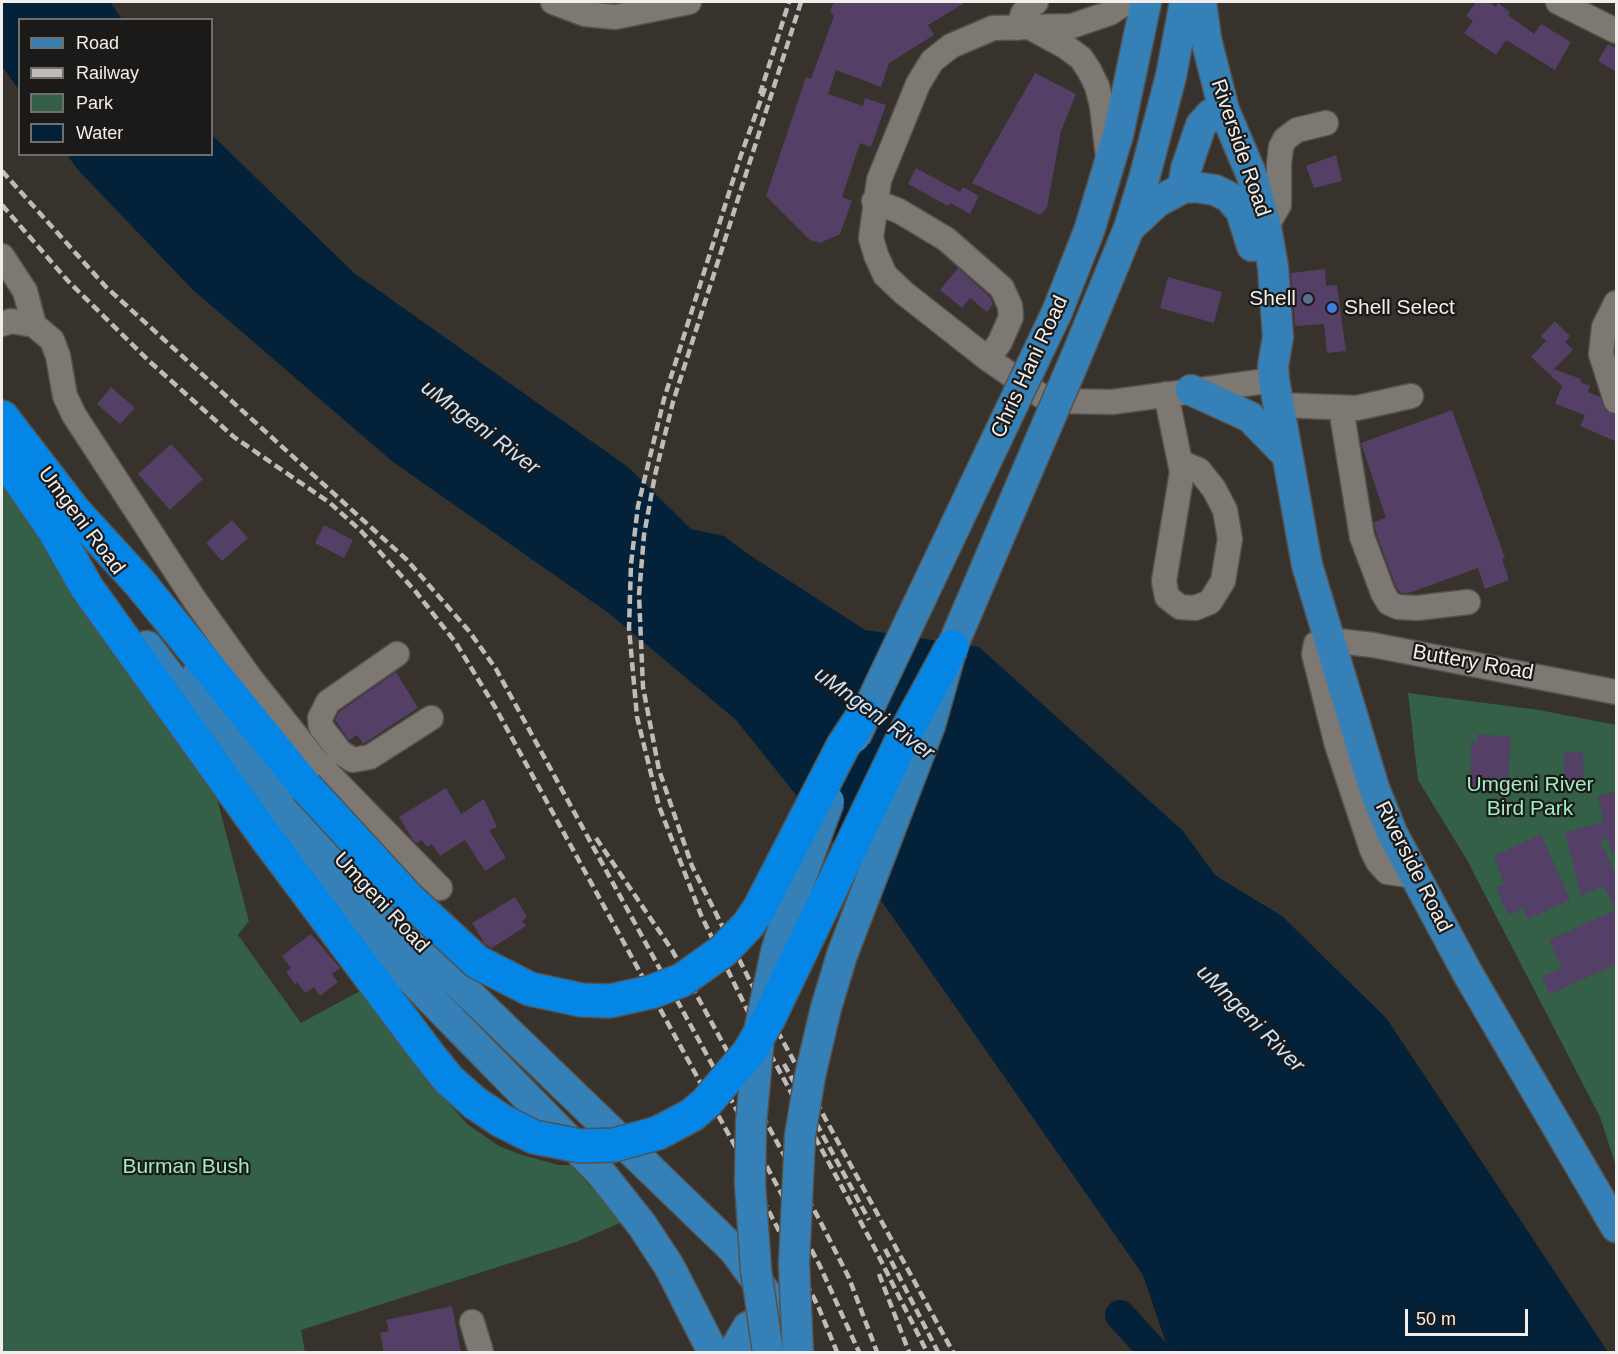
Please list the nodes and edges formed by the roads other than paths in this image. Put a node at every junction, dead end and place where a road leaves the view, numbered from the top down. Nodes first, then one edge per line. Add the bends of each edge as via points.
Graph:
1 (553, 2) edge
2 (689, 2) edge
3 (1036, 2) edge
4 (1126, 2) edge
5 (1146, 2) edge
6 (1185, 2) edge
7 (1201, 2) edge
8 (1558, 2) edge
9 (1024, 28) junction
10 (1617, 31) edge
11 (1224, 110) junction
12 (1326, 123) dead end
13 (1109, 163) junction
14 (1183, 188) junction
15 (874, 201) junction
16 (1266, 227) junction
17 (1129, 228) junction
18 (2, 256) edge
19 (1617, 303) edge
20 (2, 324) edge
21 (34, 325) junction
22 (988, 359) junction
23 (1274, 384) junction
24 (1179, 392) junction
25 (1411, 396) dead end
26 (1617, 401) edge
27 (1341, 408) junction
28 (2, 417) edge
29 (1286, 454) junction
30 (2, 455) edge
31 (1182, 463) junction
32 (65, 521) junction
33 (1468, 602) dead end
34 (1329, 640) junction
35 (952, 647) junction
36 (397, 654) dead end
37 (1617, 692) edge
38 (864, 714) junction
39 (431, 718) dead end
40 (335, 746) junction
41 (311, 775) junction
42 (440, 888) dead end
43 (1617, 1227) edge
44 (779, 1311) junction
45 (472, 1322) dead end
46 (481, 1353) edge
47 (713, 1353) edge
48 (733, 1353) edge
49 (768, 1353) edge
50 (798, 1353) edge

1 - 2 street via 585,14 615,17
3 - 9 street via 1023,13
4 - 9 street via 1092,21
5 - 13 main road, Chris Hani Road
6 - 17 main road, Chris Hani Road via 1158,134
7 - 11 main road, Riverside Road
8 - 10 street
9 - 13 street via 1066,47 1089,70 1102,106
9 - 15 street via 993,28 973,35 932,61 904,114
11 - 14 main road via 1211,114 1201,125
11 - 16 main road, Riverside Road via 1252,176
12 - 16 street via 1297,130 1281,147 1279,205
13 - 38 main road, Chris Hani Road, bridge via 1089,231 1057,312
14 - 17 main road via 1157,202
14 - 23 main road, Riverside Road via 1215,190 1229,197 1241,211 1250,232 1263,344
15 - 22 street via 871,238 885,275
15 - 22 street via 946,238 1002,288 1011,317
16 - 23 main road, Riverside Road via 1278,337
17 - 35 main road, Chris Hani Road, bridge
18 - 21 street via 25,291
19 - 26 street via 1604,327 1601,354
20 - 21 street via 19,321
21 - 41 street via 52,340 65,396 96,450
22 - 24 street via 1040,394 1059,401 1113,402
23 - 24 street
23 - 27 street
23 - 29 main road, Riverside Road
24 - 29 main road via 1250,417
24 - 31 street
25 - 27 street
27 - 33 street via 1362,537 1389,603 1417,608
28 - 32 highway, Umgeni Road
29 - 34 main road, Riverside Road via 1308,565
30 - 32 highway, Umgeni Road
31 - 31 street via 1199,470 1214,489 1225,510 1230,539 1223,581 1210,602 1195,608 1180,607 1167,597 1164,580
32 - 35 highway, bridge via 93,596 428,1054 475,1103 513,1128 557,1143 614,1145 669,1128 706,1103 758,1038 804,950 906,732
32 - 41 highway via 161,609
32 - 44 main road, Umgeni Road via 228,718 334,854 409,936 704,1219 758,1279
32 - 47 main road, Umgeni Road via 176,684 297,845 383,950 607,1181 642,1225 669,1266
34 - 37 street, Buttery Road
34 - 43 main road, Riverside Road via 1374,788 1392,833 1474,985
35 - 50 main road, Chris Hani Road, bridge via 930,725 842,955 810,1076 795,1193
36 - 40 street via 336,695 324,709 321,727
38 - 41 highway, bridge via 831,768 759,909 742,932 682,980 610,1001 530,989 477,962 407,897
38 - 49 main road, Chris Hani Road, bridge via 790,907 760,1027 750,1184 756,1270
39 - 40 street via 370,757 348,759
40 - 41 street
41 - 42 street
44 - 48 main road via 748,1327
44 - 50 main road, Umgeni Road
45 - 46 street

